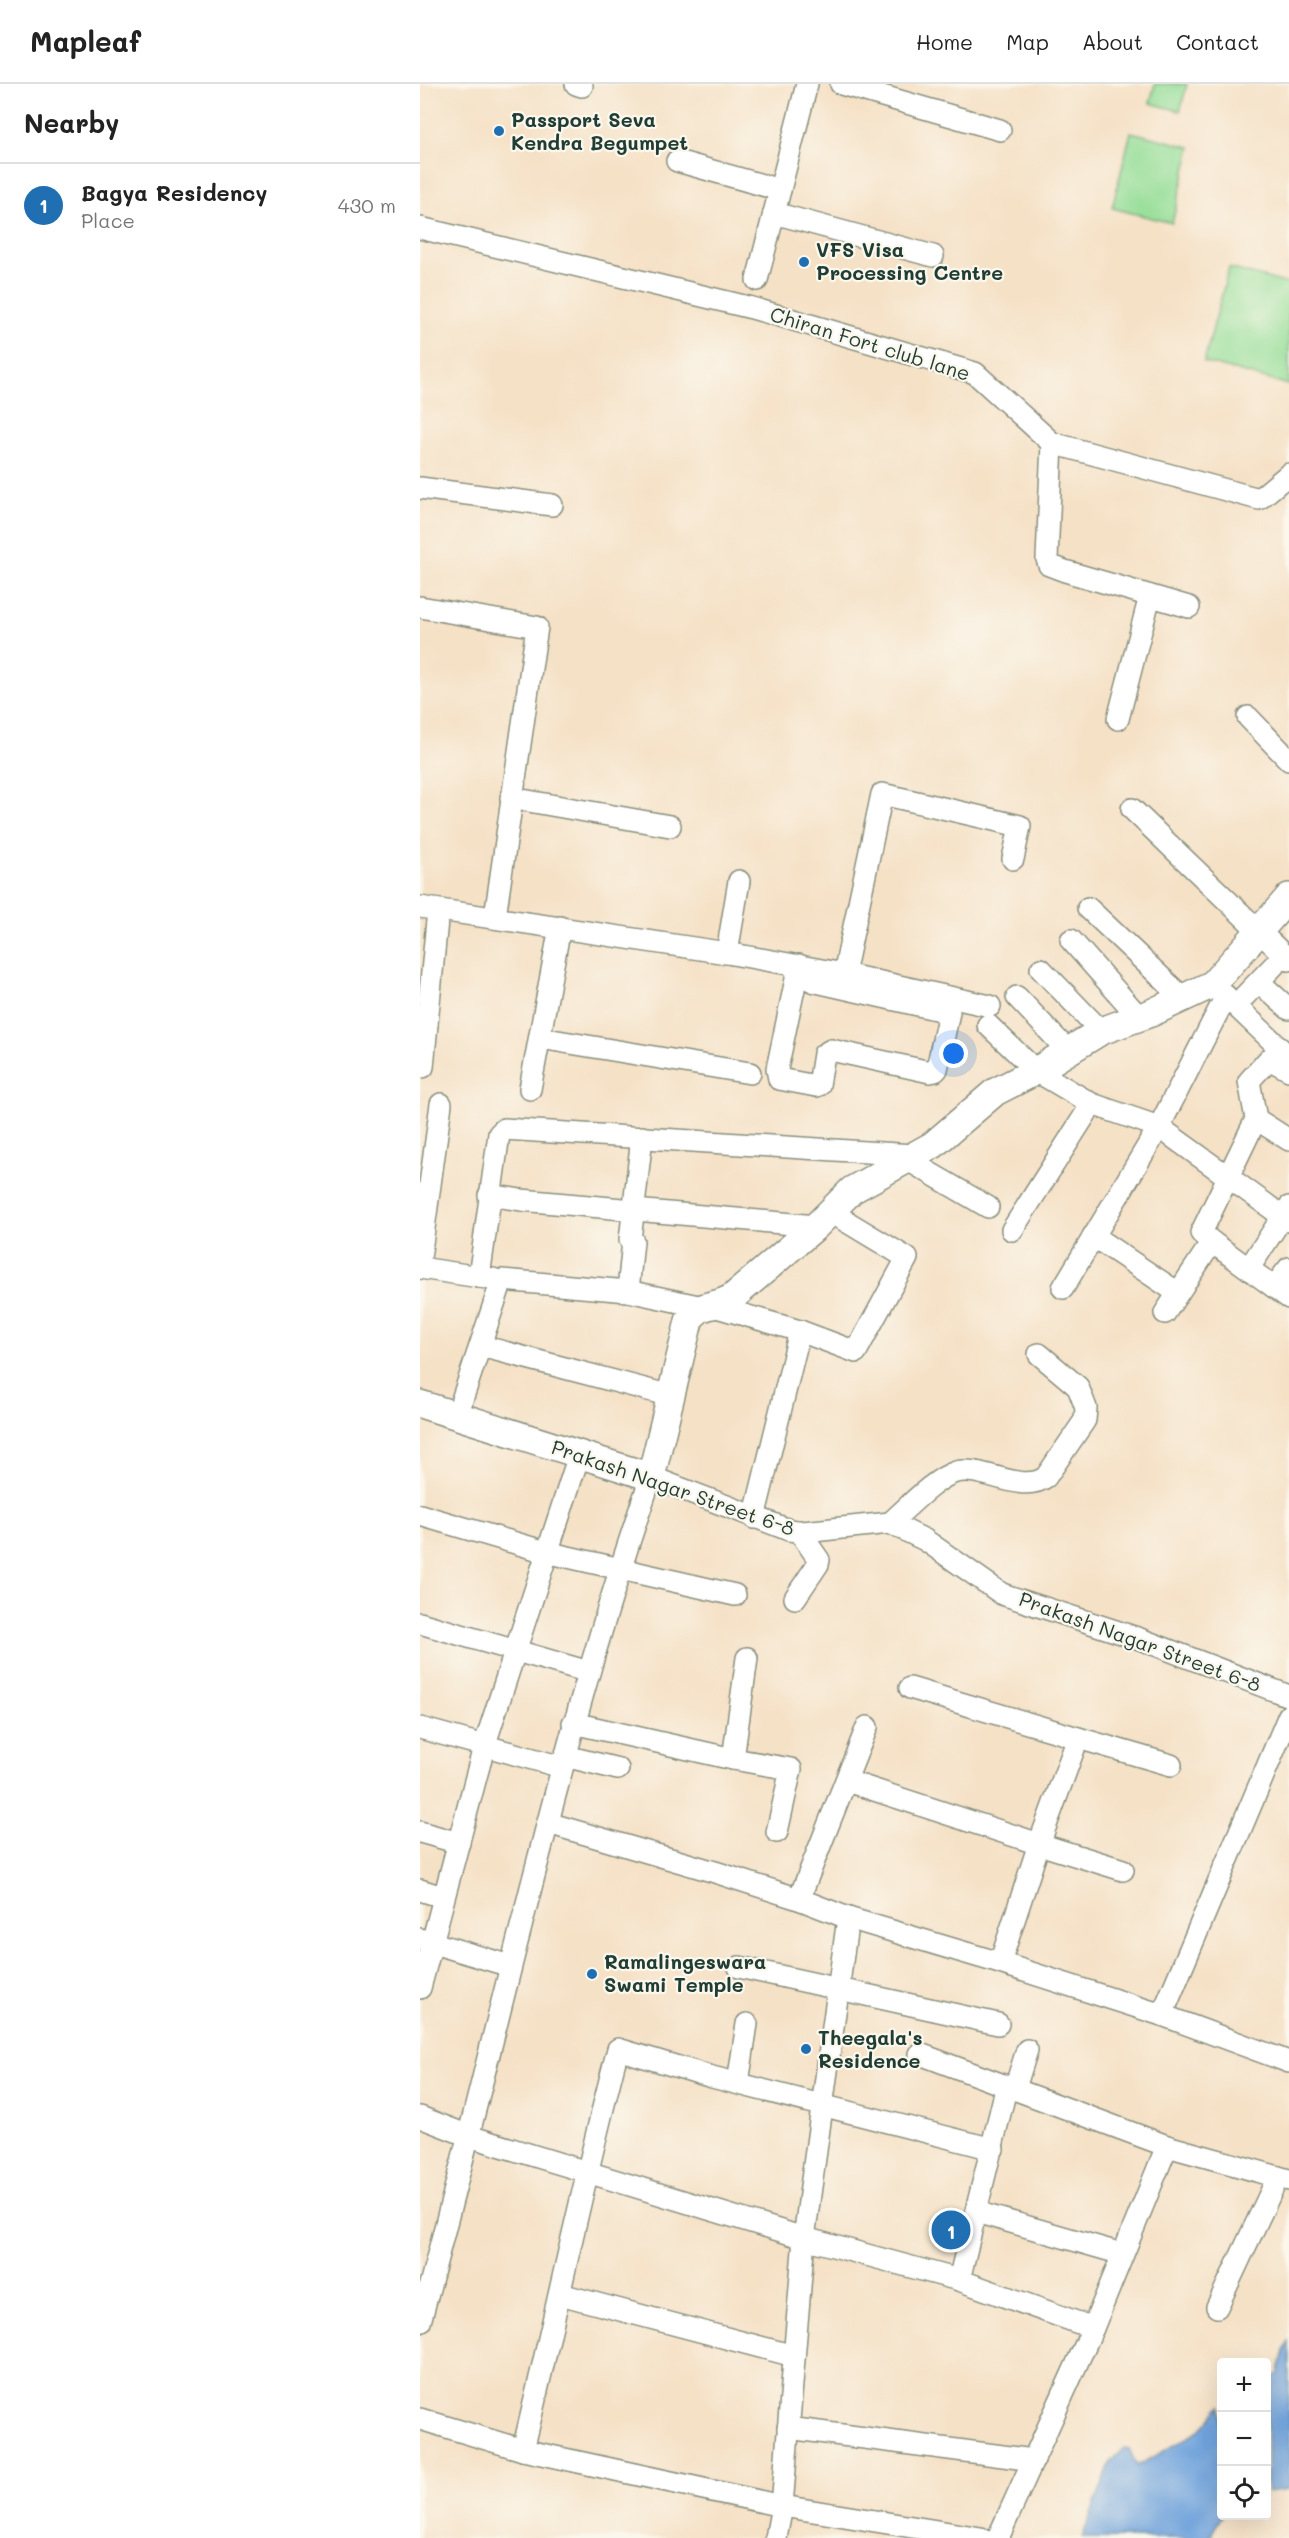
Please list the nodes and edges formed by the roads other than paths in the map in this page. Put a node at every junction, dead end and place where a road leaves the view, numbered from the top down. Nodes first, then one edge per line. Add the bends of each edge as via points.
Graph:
1 (807, 84) edge
2 (842, 84) edge
3 (1000, 130) dead end
4 (676, 161) dead end
5 (780, 190) junction
6 (774, 213) junction
7 (420, 228) edge
8 (933, 256) dead end
9 (757, 280) dead end
10 (1052, 443) junction
11 (1289, 474) edge
12 (420, 488) edge
13 (552, 505) dead end
14 (1150, 596) junction
15 (420, 607) edge
16 (1189, 607) dead end
17 (1248, 717) dead end
18 (1118, 719) dead end
19 (1289, 760) edge
20 (511, 798) junction
21 (1132, 809) dead end
22 (670, 826) dead end
23 (1012, 859) dead end
24 (739, 881) dead end
25 (1289, 898) edge
26 (1089, 908) dead end
27 (429, 909) edge
28 (495, 917) junction
29 (560, 927) junction
30 (1258, 930) junction
31 (1071, 940) dead end
32 (727, 953) junction
33 (1286, 958) edge
34 (1041, 969) dead end
35 (797, 972) junction
36 (844, 974) junction
37 (1259, 982) junction
38 (1225, 995) junction
39 (1017, 997) dead end
40 (1184, 999) junction
41 (951, 1005) junction
42 (1289, 1009) edge
43 (1139, 1017) junction
44 (423, 1024) edge
45 (1101, 1031) junction
46 (540, 1038) junction
47 (1068, 1051) junction
48 (1289, 1057) edge
49 (423, 1067) dead end
50 (1289, 1070) edge
51 (1036, 1071) junction
52 (750, 1073) dead end
53 (530, 1089) dead end
54 (441, 1104) dead end
55 (1092, 1104) junction
56 (1256, 1119) junction
57 (1159, 1127) junction
58 (642, 1137) junction
59 (1289, 1140) edge
60 (910, 1157) junction
61 (1228, 1175) junction
62 (489, 1195) junction
63 (988, 1207) dead end
64 (633, 1208) junction
65 (1287, 1215) edge
66 (823, 1218) junction
67 (1012, 1230) dead end
68 (1093, 1236) junction
69 (1212, 1242) junction
70 (420, 1258) edge
71 (420, 1268) edge
72 (1250, 1268) junction
73 (1289, 1268) edge
74 (479, 1276) junction
75 (502, 1280) junction
76 (1063, 1288) dead end
77 (628, 1291) junction
78 (1282, 1292) edge
79 (1178, 1293) junction
80 (708, 1306) junction
81 (1165, 1313) dead end
82 (800, 1331) junction
83 (481, 1346) junction
84 (1039, 1354) dead end
85 (671, 1396) junction
86 (421, 1406) edge
87 (457, 1415) junction
88 (579, 1455) junction
89 (651, 1477) junction
90 (420, 1515) edge
91 (754, 1518) junction
92 (890, 1523) junction
93 (799, 1531) junction
94 (546, 1552) junction
95 (619, 1569) junction
96 (735, 1595) dead end
97 (795, 1598) dead end
98 (420, 1623) edge
99 (514, 1651) junction
100 (747, 1659) dead end
101 (589, 1672) junction
102 (910, 1688) dead end
103 (1289, 1696) edge
104 (1289, 1715) edge
105 (573, 1723) junction
106 (867, 1726) dead end
107 (420, 1728) edge
108 (1078, 1738) junction
109 (484, 1747) junction
110 (733, 1759) junction
111 (564, 1762) junction
112 (1171, 1766) dead end
113 (618, 1769) dead end
114 (847, 1781) junction
115 (548, 1823) junction
116 (420, 1832) edge
117 (777, 1832) dead end
118 (459, 1843) junction
119 (1039, 1844) junction
120 (1123, 1870) dead end
121 (420, 1890) edge
122 (443, 1897) junction
123 (799, 1899) junction
124 (848, 1918) junction
125 (426, 1941) edge
126 (1000, 1963) junction
127 (510, 1966) junction
128 (739, 1967) dead end
129 (420, 1988) edge
130 (839, 1989) junction
131 (1162, 2015) junction
132 (747, 2024) dead end
133 (998, 2024) dead end
134 (1027, 2050) dead end
135 (920, 2054) dead end
136 (1288, 2059) edge
137 (738, 2083) junction
138 (1011, 2086) junction
139 (824, 2104) junction
140 (420, 2117) edge
141 (470, 2136) junction
142 (1167, 2146) junction
143 (993, 2149) junction
144 (585, 2172) junction
145 (1284, 2179) edge
146 (976, 2212) junction
147 (804, 2238) junction
148 (1122, 2254) junction
149 (959, 2280) junction
150 (560, 2294) junction
151 (1217, 2307) dead end
152 (420, 2322) edge
153 (1093, 2328) junction
154 (794, 2356) junction
155 (420, 2419) edge
156 (788, 2428) junction
157 (522, 2450) junction
158 (1034, 2460) junction
159 (782, 2506) junction
160 (776, 2538) edge
161 (981, 2538) edge
162 (998, 2538) edge

1 - 5 street
2 - 3 street
4 - 5 street
5 - 6 street
6 - 8 street
6 - 9 street
7 - 10 street, Chiran Fort club lane via 752,308 975,373
10 - 11 street, Chiran Fort club lane via 1259,499
10 - 14 street via 1049,565
12 - 13 street
14 - 16 street
14 - 18 street
15 - 20 street via 537,627
17 - 19 street
20 - 22 street
20 - 28 street
21 - 30 street
23 - 36 street via 1020,826 882,794
24 - 32 street
25 - 30 street
26 - 40 street
27 - 28 street
27 - 44 street
28 - 29 street
29 - 32 street
29 - 46 street
30 - 33 street
30 - 38 street
31 - 43 street
32 - 35 street
33 - 37 street
34 - 45 street
35 - 36 street
35 - 41 street
35 - 41 street via 777,1069 780,1079 819,1085 824,1054 831,1050 935,1071
36 - 41 street
37 - 38 street
37 - 42 street
38 - 40 street
38 - 48 street
38 - 57 street
39 - 47 street
40 - 43 street
41 - 51 street via 989,1016
43 - 45 street
44 - 49 street
45 - 47 street
46 - 52 street
46 - 53 street
47 - 51 street
50 - 56 street via 1269,1059 1249,1081
51 - 55 street
51 - 60 street via 995,1092 933,1145
54 - 70 street
55 - 57 street
55 - 67 street
56 - 59 street
56 - 61 street
57 - 61 street
57 - 68 street
58 - 60 street
58 - 62 street via 504,1129 499,1134
58 - 64 street
60 - 63 street
60 - 66 street via 852,1190
61 - 65 street
61 - 69 street via 1201,1233
62 - 64 street
62 - 74 street
64 - 66 street
64 - 77 street
65 - 72 street
66 - 80 street via 733,1297
66 - 82 street via 907,1258 856,1352
68 - 76 street
68 - 79 street
69 - 72 street
69 - 79 street
71 - 74 street
72 - 78 street
73 - 78 street
74 - 75 street
75 - 77 street
75 - 83 street
77 - 80 street
79 - 81 street
80 - 82 street
80 - 85 street via 694,1311 689,1322
82 - 91 street
83 - 85 street
83 - 87 street
84 - 92 street via 1078,1387 1086,1408 1085,1420 1046,1477 1029,1484 969,1472 954,1473
85 - 89 street
86 - 87 street, Prakash Nagar Street 6-8
87 - 88 street, Prakash Nagar Street 6-8
88 - 89 street, Prakash Nagar Street 6-8
88 - 94 street
89 - 91 street, Prakash Nagar Street 6-8
89 - 95 street
90 - 94 street
91 - 93 street, Prakash Nagar Street 6-8
92 - 93 street, Prakash Nagar Street 6-8
92 - 103 street, Prakash Nagar Street 6-8 via 925,1540 1002,1594 1140,1639
93 - 97 street via 819,1560
94 - 95 street
94 - 99 street
95 - 96 street
95 - 101 street
98 - 99 street
99 - 101 street
99 - 109 street
100 - 110 street
101 - 105 street
102 - 108 street
104 - 131 street
105 - 110 street
105 - 111 street
106 - 114 street
107 - 109 street
108 - 112 street
108 - 119 street
109 - 111 street
109 - 118 street
110 - 117 street via 791,1769
111 - 113 street
111 - 115 street
114 - 119 street
114 - 123 street
115 - 123 street
115 - 127 street
116 - 118 street
118 - 122 street
119 - 120 street
119 - 126 street
121 - 122 street
122 - 125 street
123 - 124 street
124 - 126 street
124 - 130 street
125 - 127 street
125 - 129 street
126 - 131 street
127 - 141 street
128 - 130 street
130 - 133 street
130 - 139 street
131 - 136 street
132 - 137 street
134 - 138 street
135 - 138 street
137 - 139 street
137 - 144 street via 618,2049
138 - 142 street
138 - 143 street
139 - 143 street
139 - 147 street
140 - 141 street
141 - 144 street
141 - 152 street
142 - 145 street
142 - 148 street
143 - 146 street
144 - 147 street
144 - 150 street
145 - 151 street
146 - 148 street
146 - 149 street
147 - 149 street
147 - 154 street
148 - 153 street
149 - 153 street
150 - 154 street
150 - 157 street
153 - 158 street
154 - 156 street
155 - 157 street
156 - 158 street
156 - 159 street
157 - 159 street
158 - 162 street
159 - 160 street
159 - 161 street

